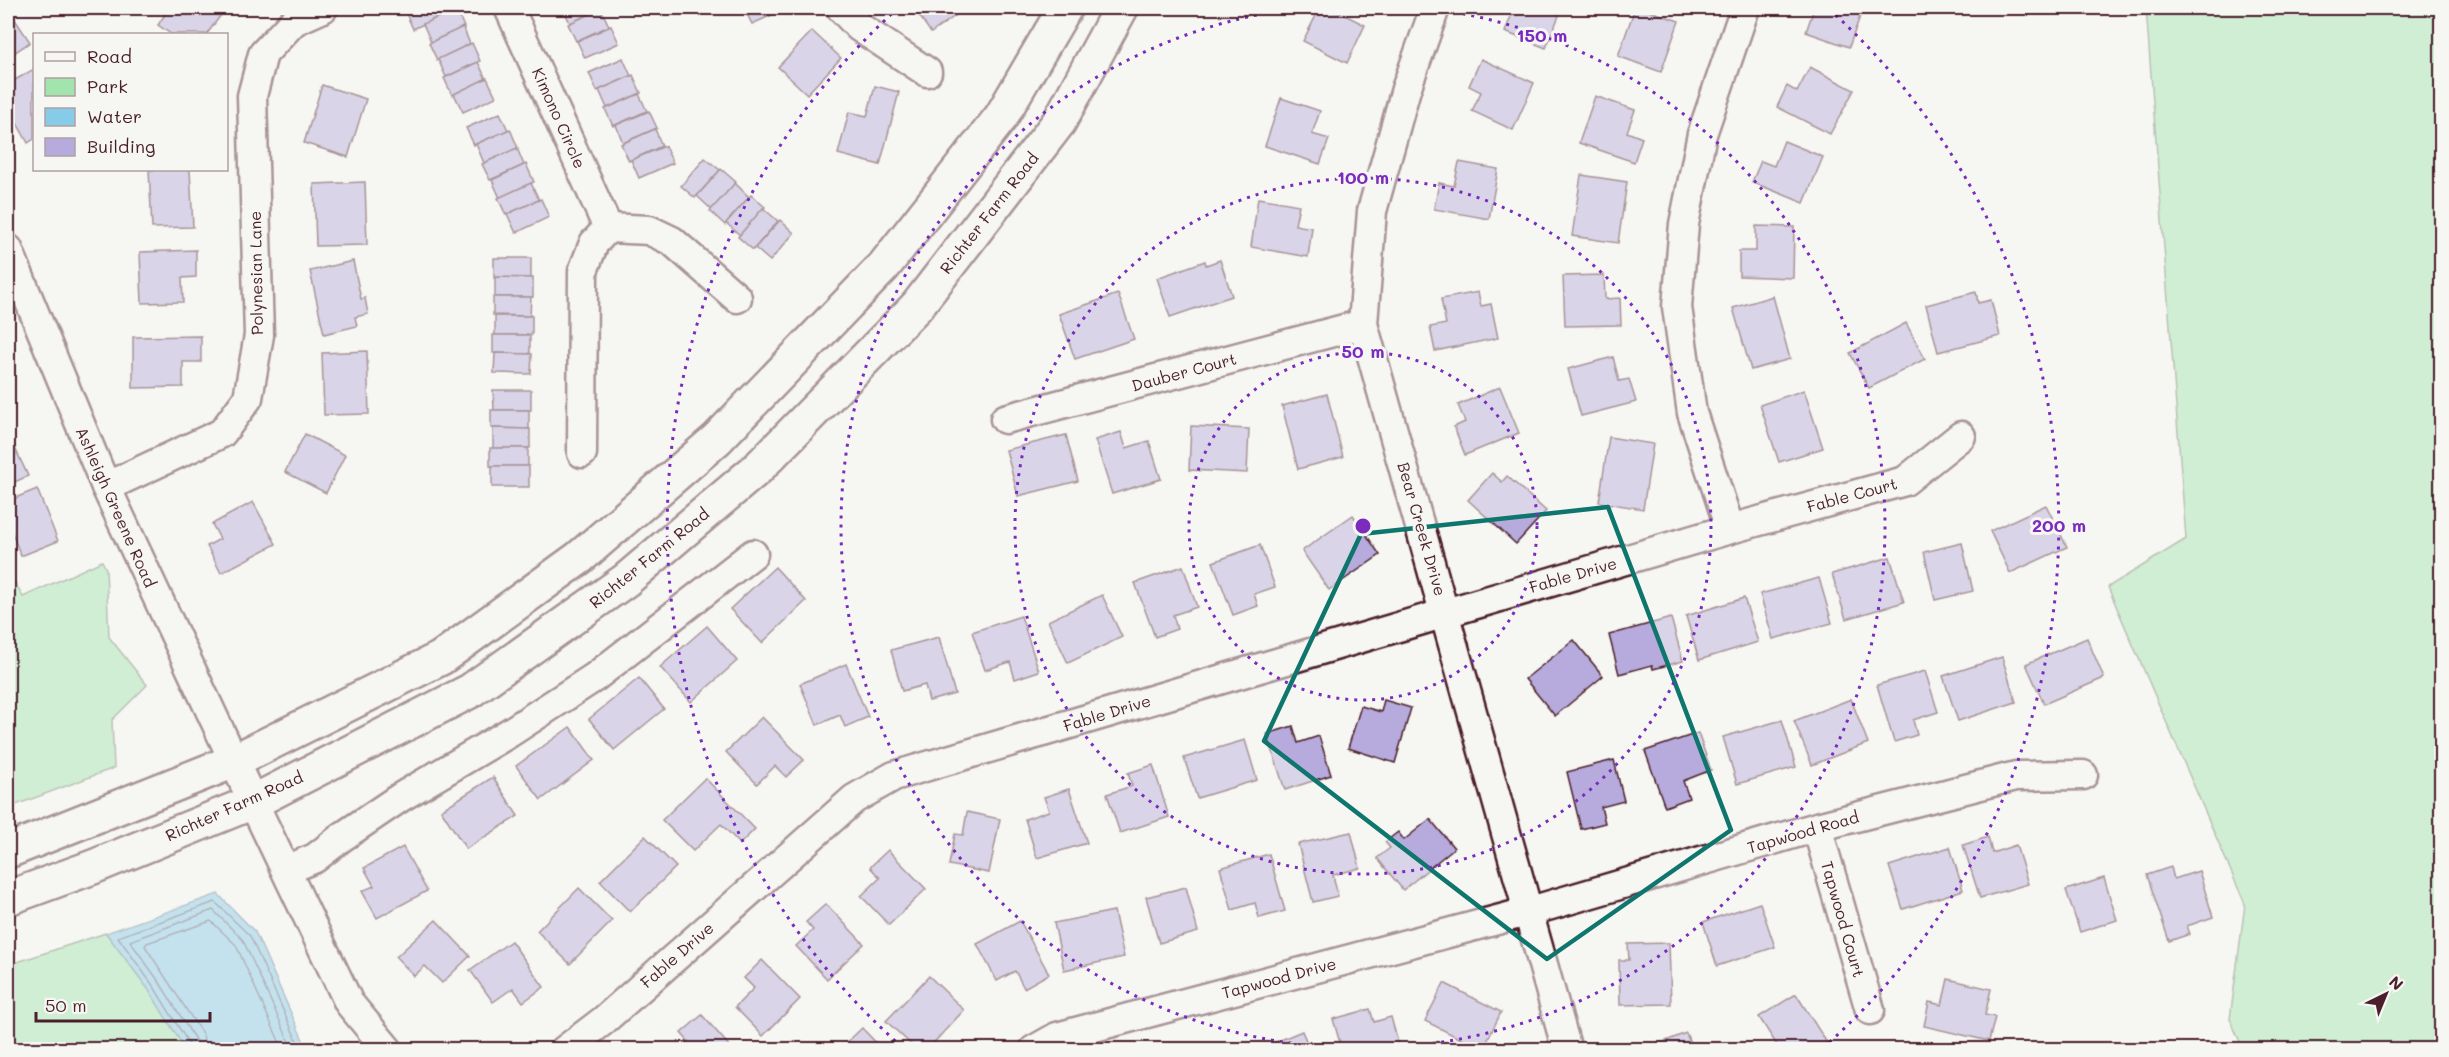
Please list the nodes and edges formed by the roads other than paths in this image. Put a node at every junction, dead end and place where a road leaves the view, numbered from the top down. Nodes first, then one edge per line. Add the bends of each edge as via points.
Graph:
1 (323, 8) edge
2 (509, 8) edge
3 (841, 8) edge
4 (1065, 8) edge
5 (1121, 8) edge
6 (1435, 8) edge
7 (1745, 8) edge
8 (927, 72) dead end
9 (608, 228) junction
10 (8, 249) edge
11 (737, 298) dead end
12 (1363, 324) junction
13 (1005, 419) dead end
14 (1961, 436) dead end
15 (582, 453) dead end
16 (106, 487) junction
17 (1730, 529) junction
18 (753, 554) dead end
19 (1445, 612) junction
20 (234, 761) junction
21 (2083, 775) dead end
22 (253, 802) junction
23 (1817, 827) junction
24 (8, 851) edge
25 (286, 870) junction
26 (8, 898) edge
27 (1527, 912) junction
28 (1870, 1010) dead end
29 (388, 1050) edge
30 (565, 1050) edge
31 (1034, 1050) edge
32 (1567, 1050) edge

1 - 16 street, Polynesian Lane via 294,21 263,54 252,96 259,335 248,398 222,433
2 - 9 street, Kimono Circle
3 - 8 street via 859,27
4 - 20 main road via 1001,117 884,266 717,439 579,558 441,658
5 - 22 main road, Richter Farm Road via 1059,122 917,306 758,468 626,580 470,691
6 - 12 street, Bear Creek Drive via 1406,90 1372,212
7 - 17 street via 1702,134 1684,224 1677,308 1692,413
9 - 11 street via 649,230 672,241
9 - 15 street via 594,243 583,271
10 - 16 street, Ashleigh Greene Road
12 - 13 street, Dauber Court
12 - 19 street, Bear Creek Drive
14 - 17 street, Fable Court via 1905,481
16 - 20 street, Ashleigh Greene Road
17 - 19 street, Fable Drive
18 - 25 street via 595,677 401,797 315,858
19 - 27 street, Bear Creek Drive
19 - 30 street, Fable Drive via 894,776 854,799 603,1021
20 - 22 street, Ashleigh Greene Road
20 - 24 main road
21 - 23 street, Tapwood Road via 2016,776
22 - 25 street
22 - 26 main road, Richter Farm Road
23 - 27 street, Tapwood Road
23 - 28 street, Tapwood Court
25 - 29 street via 349,1004
27 - 31 street, Tapwood Drive via 1057,1037
27 - 32 street, Bear Creek Drive

